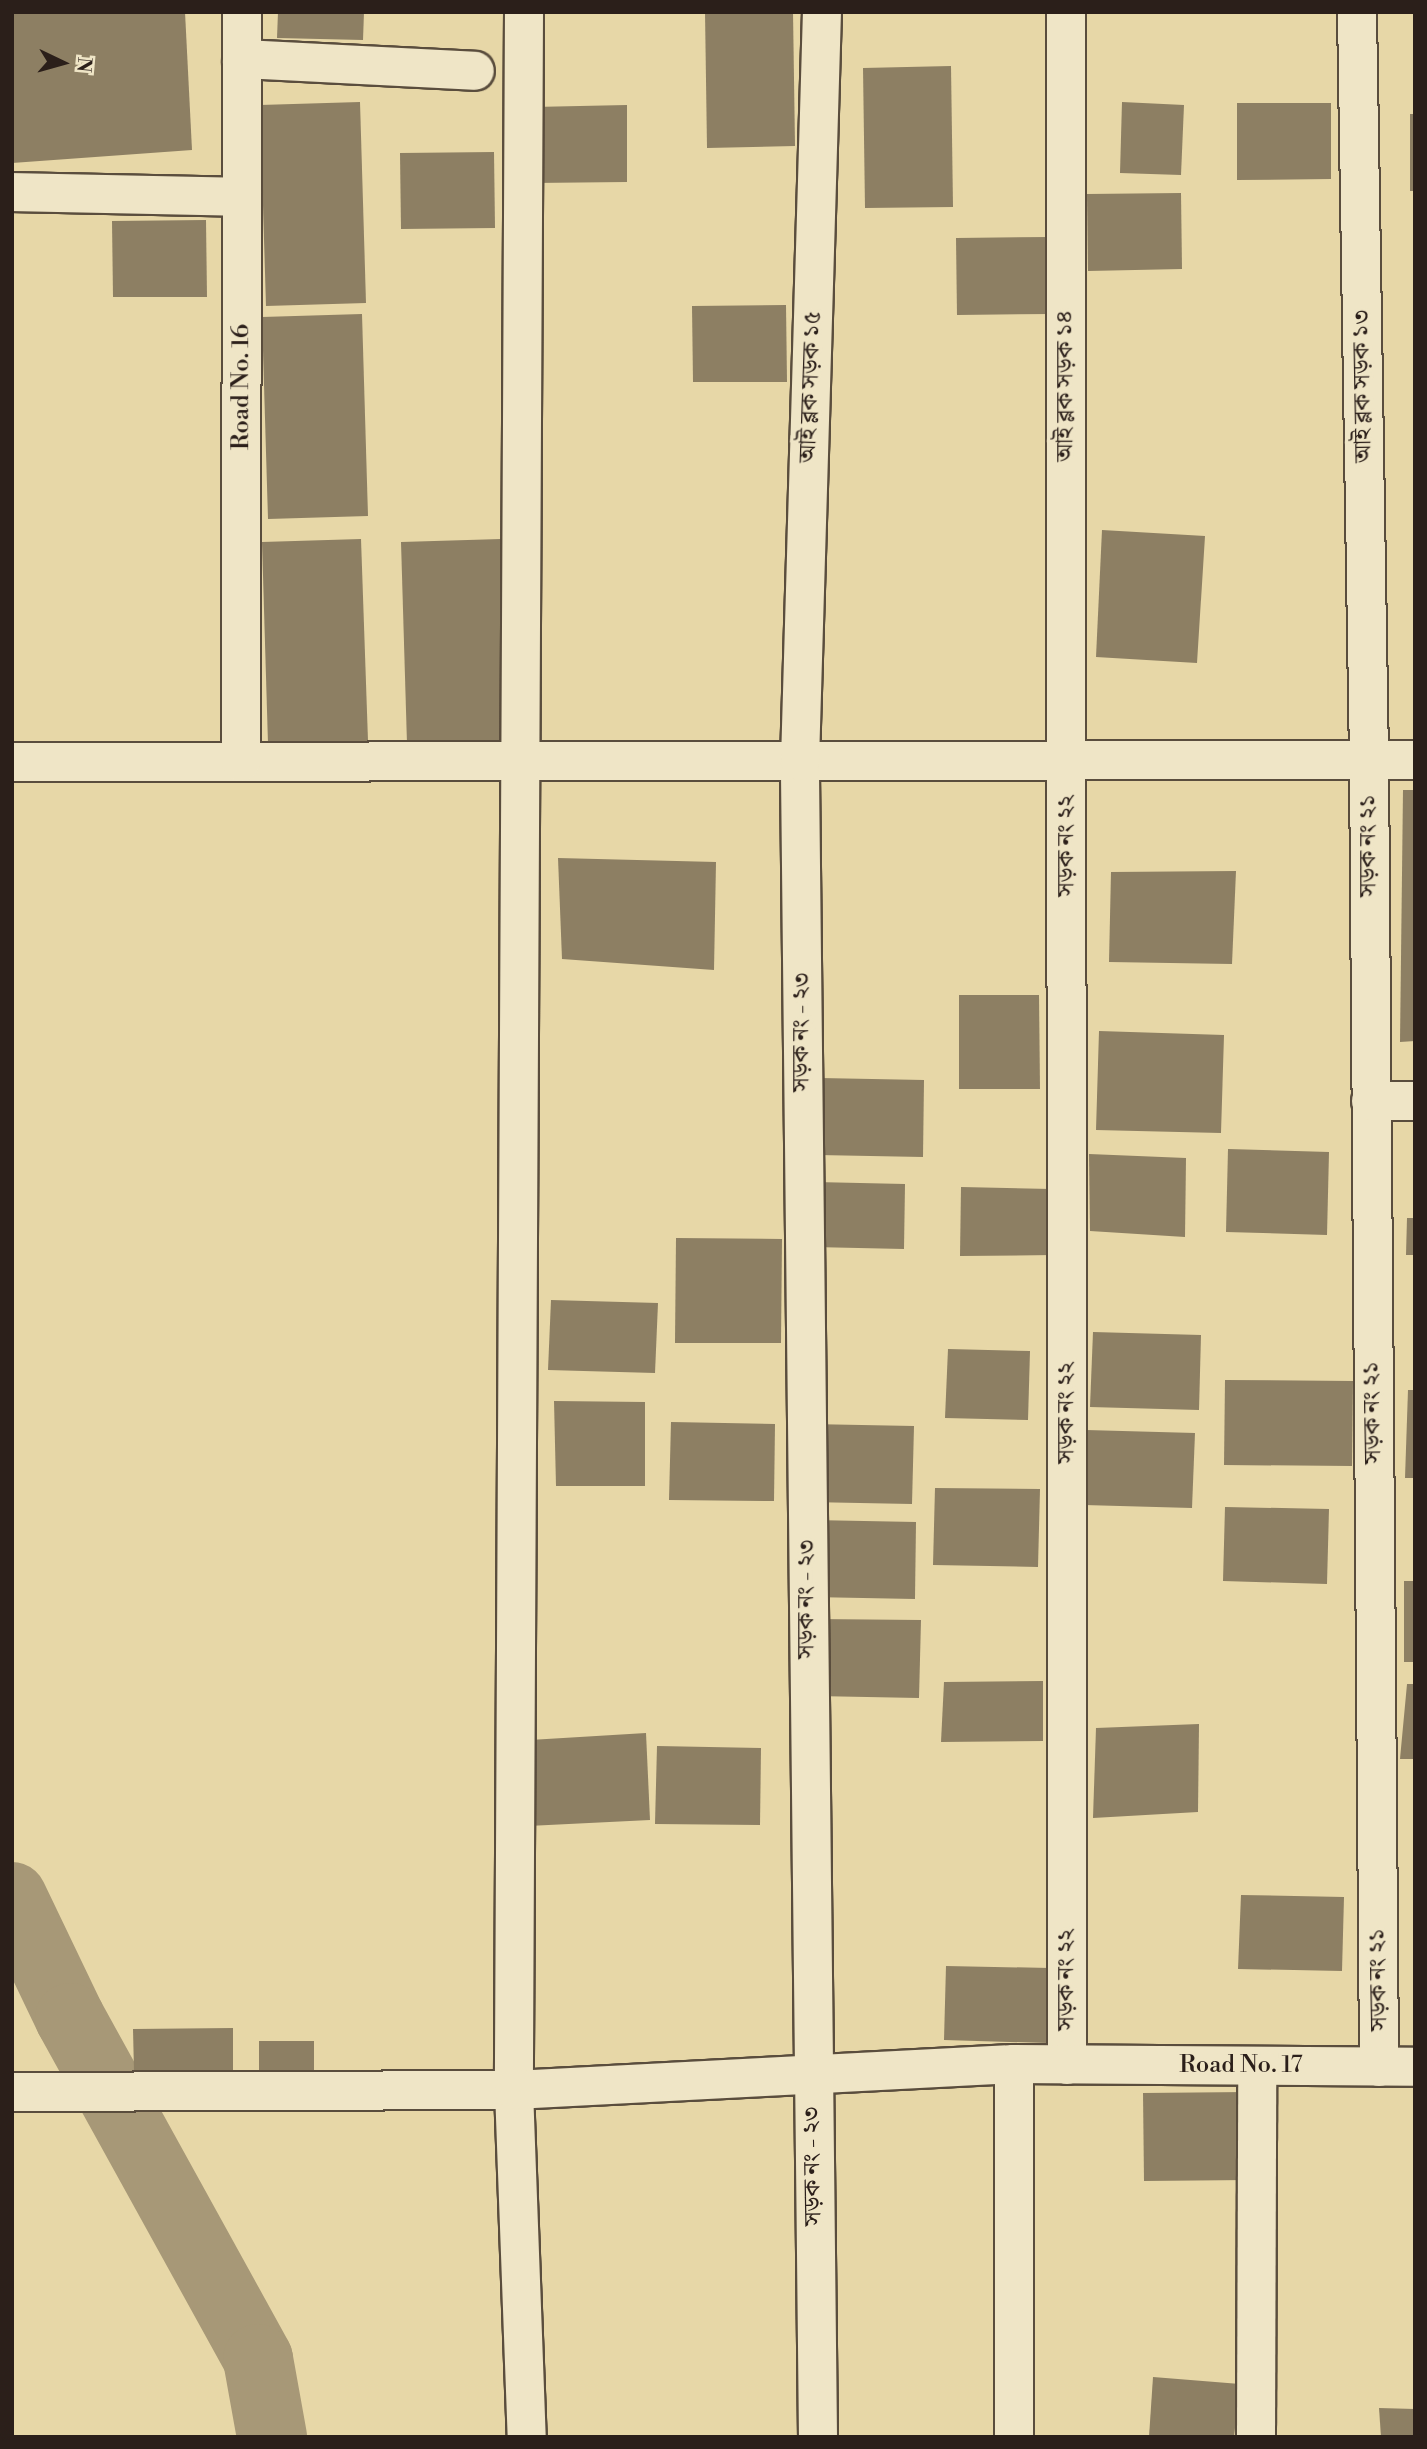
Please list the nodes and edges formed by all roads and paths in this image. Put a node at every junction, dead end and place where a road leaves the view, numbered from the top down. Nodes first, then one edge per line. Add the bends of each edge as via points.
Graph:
1 (242, 12) edge
2 (524, 12) edge
3 (822, 12) edge
4 (1066, 12) edge
5 (1357, 12) edge
6 (242, 59) junction
7 (475, 71) dead end
8 (12, 192) edge
9 (242, 197) junction
10 (1369, 760) junction
11 (1415, 760) edge
12 (523, 761) junction
13 (800, 761) junction
14 (1067, 761) junction
15 (12, 762) edge
16 (242, 762) junction
17 (1371, 1101) junction
18 (1415, 1101) edge
19 (1014, 2064) junction
20 (1067, 2065) junction
21 (1256, 2066) junction
22 (1397, 2067) edge
23 (811, 2073) junction
24 (514, 2090) junction
25 (12, 2092) edge
26 (527, 2437) edge
27 (818, 2437) edge
28 (1014, 2437) edge
29 (1256, 2437) edge

1 - 6 street, Road No. 16
2 - 12 street
3 - 13 street, আই ব্লক সড়ক ১৫
4 - 14 street, আই ব্লক সড়ক ১৪
5 - 10 street, আই ব্লক সড়ক ১৩
6 - 7 street
6 - 9 street, Road No. 16
8 - 9 street
9 - 16 street, Road No. 16
10 - 11 street
10 - 14 street
10 - 17 street, সড়ক নং ২১
12 - 13 street
12 - 16 street
12 - 24 street
13 - 14 street
13 - 23 street, সড়ক নং - ২৩
14 - 20 street, সড়ক নং ২২
15 - 16 street
17 - 18 street
17 - 22 street, সড়ক নং ২১
19 - 20 street, Road No. 17
19 - 23 street, Road No. 17
19 - 28 street
20 - 21 street, Road No. 17
21 - 22 street, Road No. 17
21 - 29 street
23 - 24 street, Road No. 17
23 - 27 street, সড়ক নং - ২৩
24 - 25 street, Road No. 17
24 - 26 street

